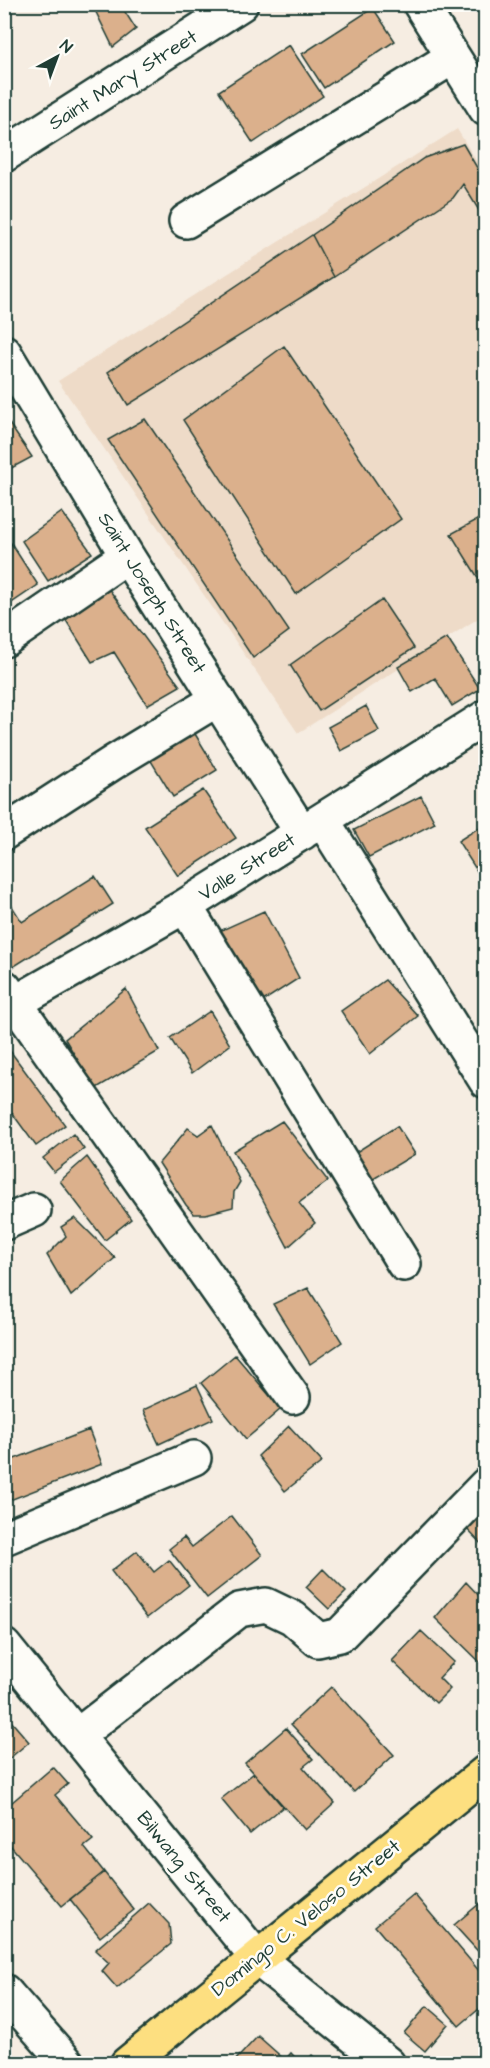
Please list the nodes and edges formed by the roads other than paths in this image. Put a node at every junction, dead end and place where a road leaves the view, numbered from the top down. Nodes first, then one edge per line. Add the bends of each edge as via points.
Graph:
1 (241, 4) edge
2 (420, 4) edge
3 (453, 57) junction
4 (486, 109) edge
5 (4, 155) edge
6 (186, 221) dead end
7 (9, 371) edge
8 (127, 556) junction
9 (4, 640) edge
10 (218, 699) junction
11 (486, 717) edge
12 (313, 827) junction
13 (4, 833) edge
14 (184, 906) junction
15 (8, 1000) edge
16 (486, 1080) edge
17 (404, 1264) dead end
18 (293, 1397) dead end
19 (194, 1458) dead end
20 (486, 1485) edge
21 (4, 1538) edge
22 (4, 1646) edge
23 (78, 1736) junction
24 (486, 1772) edge
25 (257, 1958) junction
26 (4, 1991) edge
27 (68, 2064) edge
28 (127, 2064) edge
29 (388, 2064) edge

1 - 5 street, Saint Mary Street
2 - 3 street
3 - 4 street
3 - 6 street
7 - 8 street, Saint Joseph Street
8 - 9 street
8 - 10 street, Saint Joseph Street
10 - 12 street, Saint Joseph Street
10 - 13 street
11 - 12 street, Valle Street
12 - 14 street, Valle Street
12 - 16 street, Saint Joseph Street
14 - 15 street, Valle Street
14 - 17 street
15 - 18 street
19 - 21 street
20 - 23 street via 340,1635 318,1640 293,1618 266,1605 239,1610
22 - 23 street, Bilwang Street
23 - 25 street, Bilwang Street
24 - 25 main road, Domingo C. Veloso Street
25 - 28 main road, Domingo C. Veloso Street
25 - 29 street, Bilwang Street
26 - 27 street

